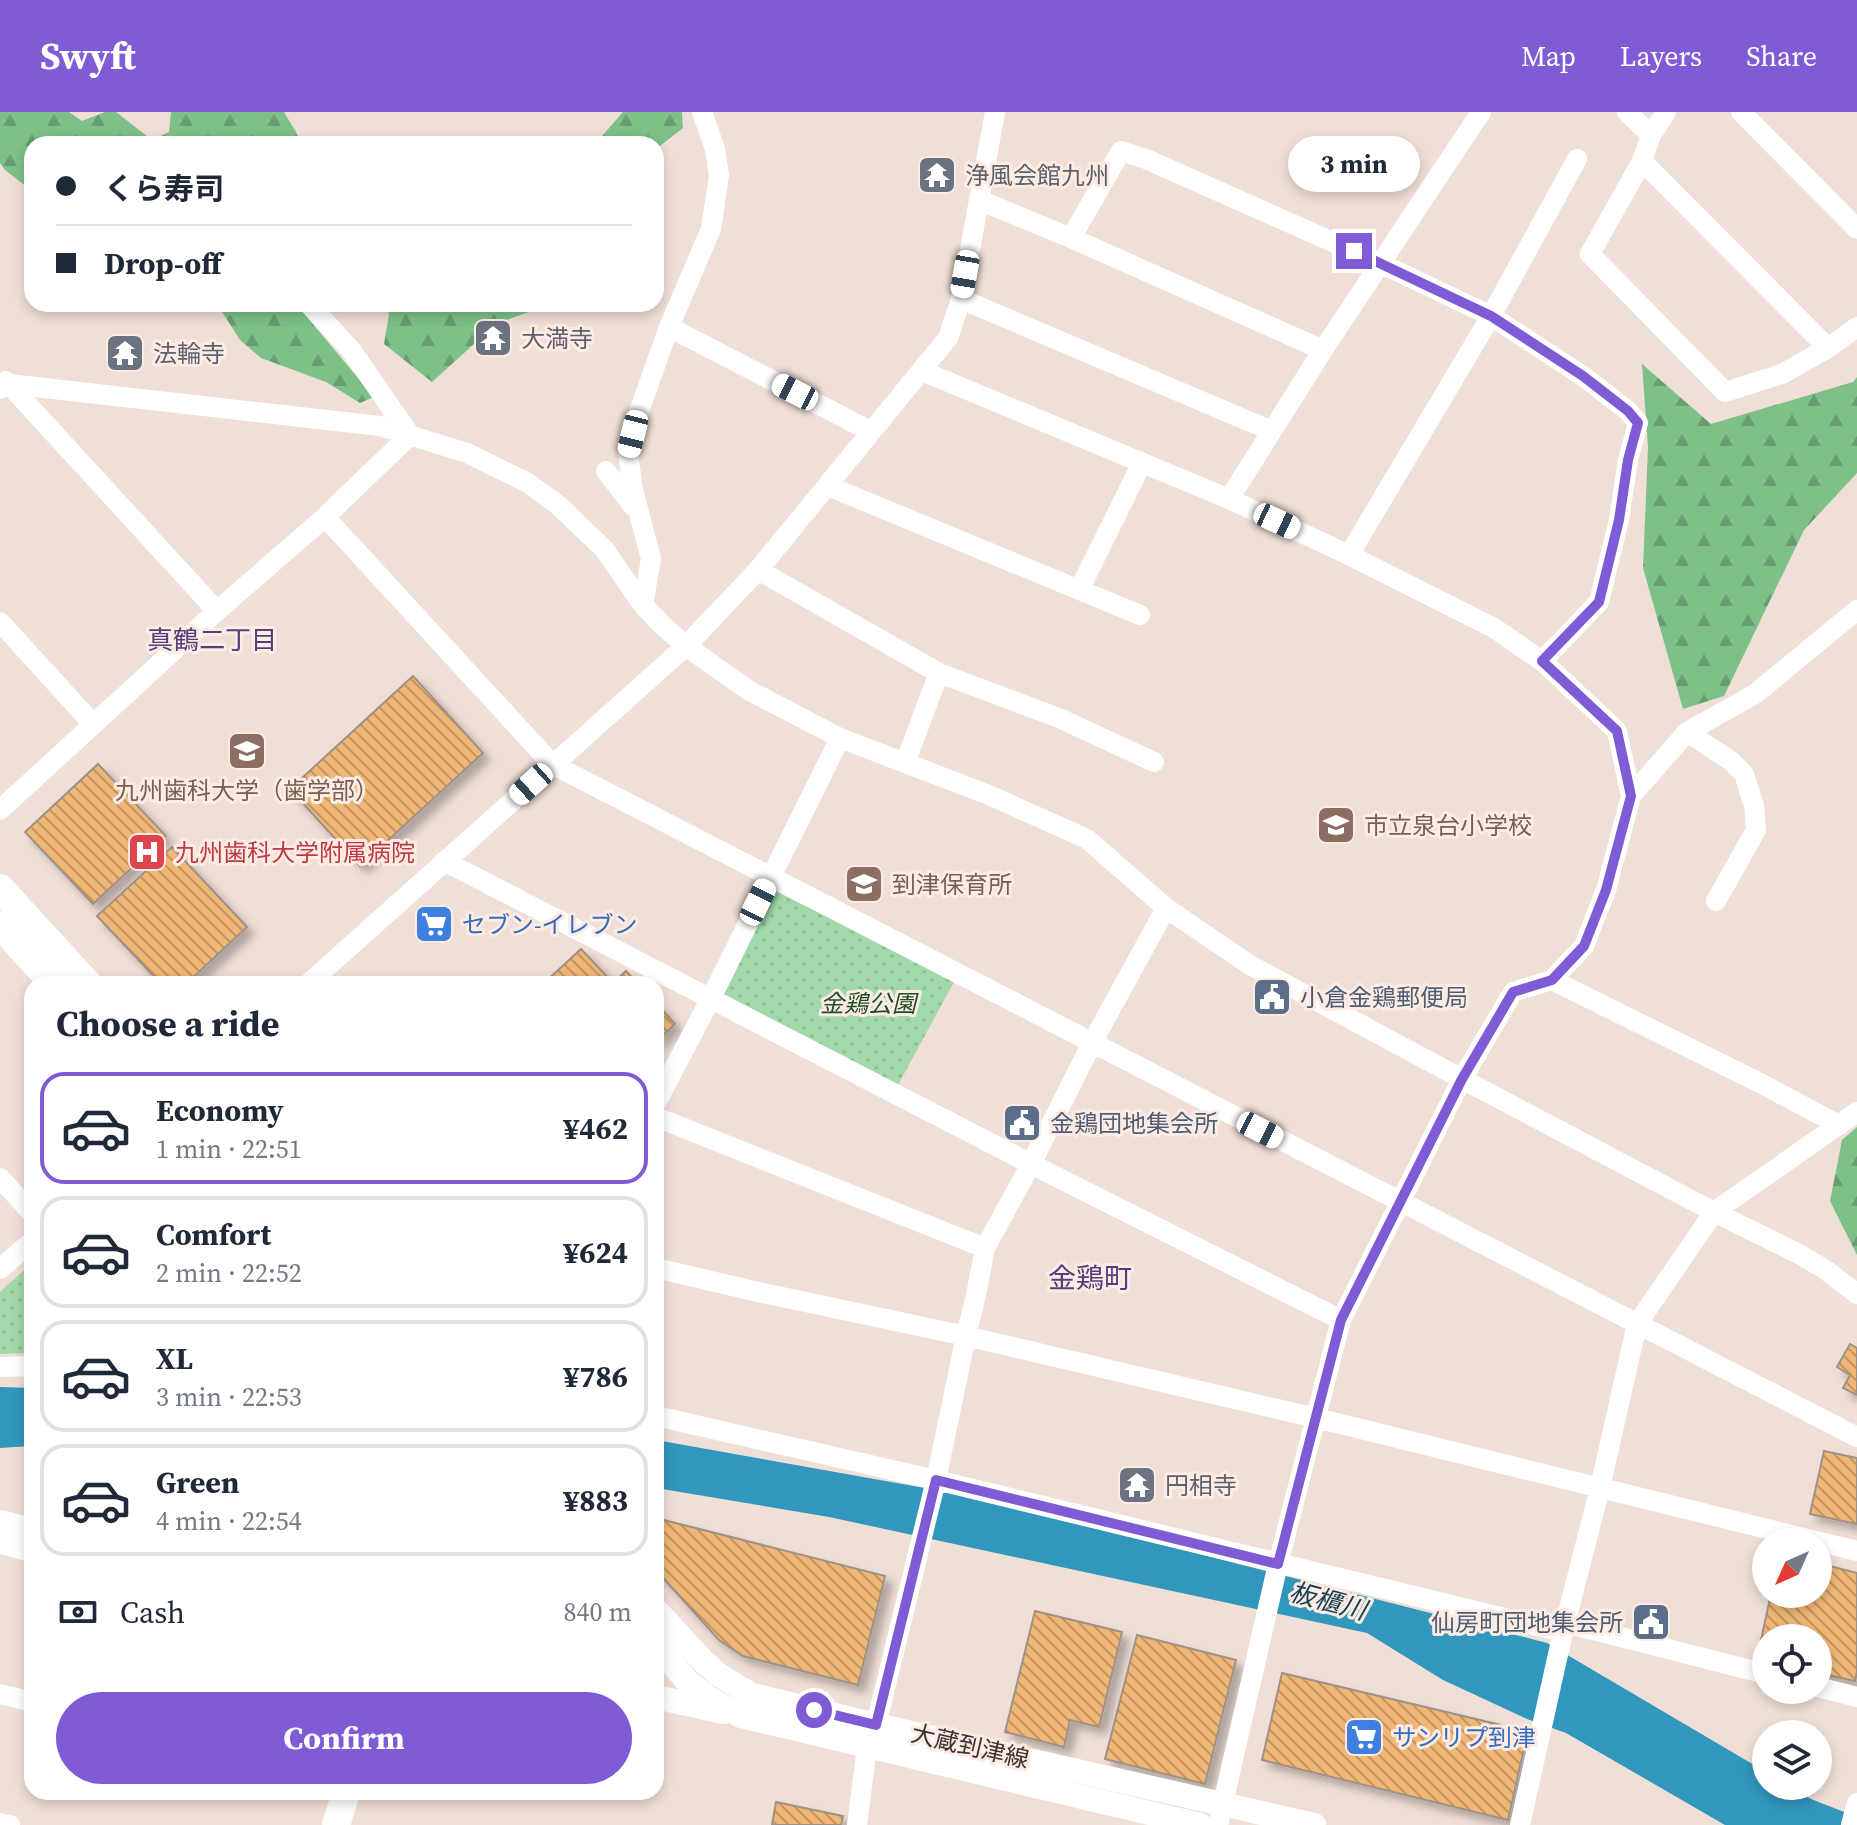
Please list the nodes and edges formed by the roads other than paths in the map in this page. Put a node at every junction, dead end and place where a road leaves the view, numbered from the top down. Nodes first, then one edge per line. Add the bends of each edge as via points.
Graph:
1 (702, 112) edge
2 (995, 112) edge
3 (1481, 112) edge
4 (1627, 112) edge
5 (1666, 112) edge
6 (1741, 112) edge
7 (1651, 135) junction
8 (1577, 159) dead end
9 (1642, 161) junction
10 (979, 200) junction
11 (1857, 229) edge
12 (1071, 238) junction
13 (1380, 263) junction
14 (961, 299) junction
15 (316, 312) edge
16 (1491, 316) junction
17 (669, 327) junction
18 (1857, 327) edge
19 (1828, 348) junction
20 (1323, 350) junction
21 (922, 371) junction
22 (3, 383) edge
23 (870, 431) junction
24 (1272, 431) junction
25 (410, 435) junction
26 (1142, 463) junction
27 (606, 471) dead end
28 (828, 486) junction
29 (1229, 499) junction
30 (638, 511) junction
31 (325, 517) junction
32 (1349, 555) junction
33 (758, 570) junction
34 (1079, 590) junction
35 (643, 605) junction
36 (1857, 610) edge
37 (217, 611) junction
38 (1140, 615) dead end
39 (0, 622) edge
40 (686, 646) junction
41 (1542, 661) junction
42 (939, 673) junction
43 (93, 724) junction
44 (1687, 732) junction
45 (840, 738) junction
46 (1154, 762) dead end
47 (905, 763) junction
48 (552, 764) junction
49 (1631, 796) junction
50 (0, 810) edge
51 (444, 861) junction
52 (770, 877) junction
53 (0, 888) edge
54 (1716, 901) dead end
55 (1166, 908) junction
56 (0, 925) edge
57 (47, 976) edge
58 (81, 976) edge
59 (323, 976) edge
60 (1552, 980) junction
61 (711, 998) junction
62 (1092, 1043) junction
63 (1462, 1079) junction
64 (664, 1088) edge
65 (1857, 1112) edge
66 (664, 1120) edge
67 (1839, 1125) junction
68 (1031, 1164) junction
69 (0, 1178) edge
70 (1400, 1202) junction
71 (24, 1204) edge
72 (1714, 1212) junction
73 (24, 1248) edge
74 (985, 1248) junction
75 (0, 1269) edge
76 (664, 1270) edge
77 (1857, 1294) edge
78 (1341, 1320) junction
79 (1637, 1324) junction
80 (966, 1336) junction
81 (24, 1366) edge
82 (0, 1367) edge
83 (664, 1418) edge
84 (1316, 1418) junction
85 (1857, 1437) edge
86 (936, 1480) junction
87 (1600, 1488) junction
88 (0, 1522) edge
89 (24, 1528) edge
90 (0, 1542) edge
91 (24, 1548) edge
92 (1857, 1551) edge
93 (1278, 1564) junction
94 (664, 1619) edge
95 (1565, 1627) junction
96 (664, 1654) edge
97 (1752, 1671) edge
98 (664, 1676) edge
99 (687, 1681) junction
100 (1832, 1691) edge
101 (0, 1694) edge
102 (1857, 1697) edge
103 (664, 1698) edge
104 (24, 1700) edge
105 (746, 1706) junction
106 (872, 1736) junction
107 (324, 1800) edge
108 (344, 1800) edge
109 (1221, 1814) edge
110 (0, 1823) edge
111 (10, 1825) edge
112 (316, 1825) edge
113 (336, 1825) edge
114 (857, 1825) edge
115 (1200, 1825) edge
116 (1314, 1825) edge
117 (1520, 1825) edge

1 - 17 street via 719,175 711,229
2 - 10 street
3 - 13 street
4 - 7 street
5 - 7 street
6 - 11 street
7 - 9 street
8 - 16 street
9 - 19 street
9 - 19 street via 1590,254 1725,392 1782,374
10 - 12 street
10 - 14 street
12 - 13 street via 1121,151
12 - 20 street
13 - 16 street
13 - 20 street
14 - 21 street via 948,338
14 - 24 street
15 - 25 street via 351,350
16 - 32 street
16 - 41 street via 1583,376 1638,423 1599,602
17 - 23 street
17 - 30 street via 628,452
18 - 19 street
20 - 24 street
21 - 23 street
21 - 26 street
22 - 25 street via 380,426
22 - 37 street
23 - 28 street
24 - 29 street
25 - 31 street
25 - 35 street via 467,453 528,483 604,549
26 - 29 street
26 - 34 street
27 - 30 street
28 - 33 street
28 - 34 street
29 - 32 street
30 - 35 street via 651,559
31 - 37 street
31 - 48 street
32 - 41 street via 1494,628
33 - 40 street
33 - 42 street
34 - 38 street
35 - 40 street
36 - 44 street via 1755,694
37 - 43 street
39 - 43 street
40 - 45 street via 748,690
40 - 48 street
41 - 49 street via 1617,731
42 - 46 street via 1059,718
42 - 47 street
43 - 50 street
44 - 49 street
44 - 54 street via 1744,774 1754,806 1756,830
45 - 47 street
45 - 52 street
47 - 55 street via 1087,839
48 - 51 street
48 - 52 street
49 - 60 street via 1606,890 1584,946
51 - 59 street
51 - 61 street
52 - 61 street
52 - 62 street
53 - 58 highway
55 - 62 street
55 - 63 street via 1250,965
56 - 57 highway
60 - 63 street via 1513,992
60 - 67 street
61 - 64 street
61 - 68 street
62 - 68 street
62 - 70 street
63 - 70 street
63 - 72 street
65 - 67 street
66 - 74 street
67 - 72 street
68 - 74 street
68 - 78 street
69 - 71 street
70 - 78 street
70 - 79 street
72 - 77 street via 1799,1254
72 - 79 street
73 - 75 street
74 - 80 street
76 - 80 street
78 - 84 street
79 - 85 street
79 - 87 street
80 - 84 street
80 - 86 street
81 - 82 street
83 - 86 street
84 - 87 street
84 - 93 street
86 - 93 street
86 - 106 street
87 - 92 street
87 - 95 street
88 - 89 main road
90 - 91 main road
93 - 95 street
93 - 109 street
94 - 105 main road, 大蔵到津線
95 - 97 street
95 - 117 street
96 - 99 main road
98 - 99 main road
99 - 105 main road
100 - 102 street
101 - 104 street
103 - 105 main road
105 - 106 main road, 大蔵到津線
106 - 109 main road, 大蔵到津線
106 - 114 street
106 - 115 main road, 大蔵到津線
107 - 112 highway
108 - 113 highway
109 - 116 main road, 大蔵到津線
110 - 111 street

